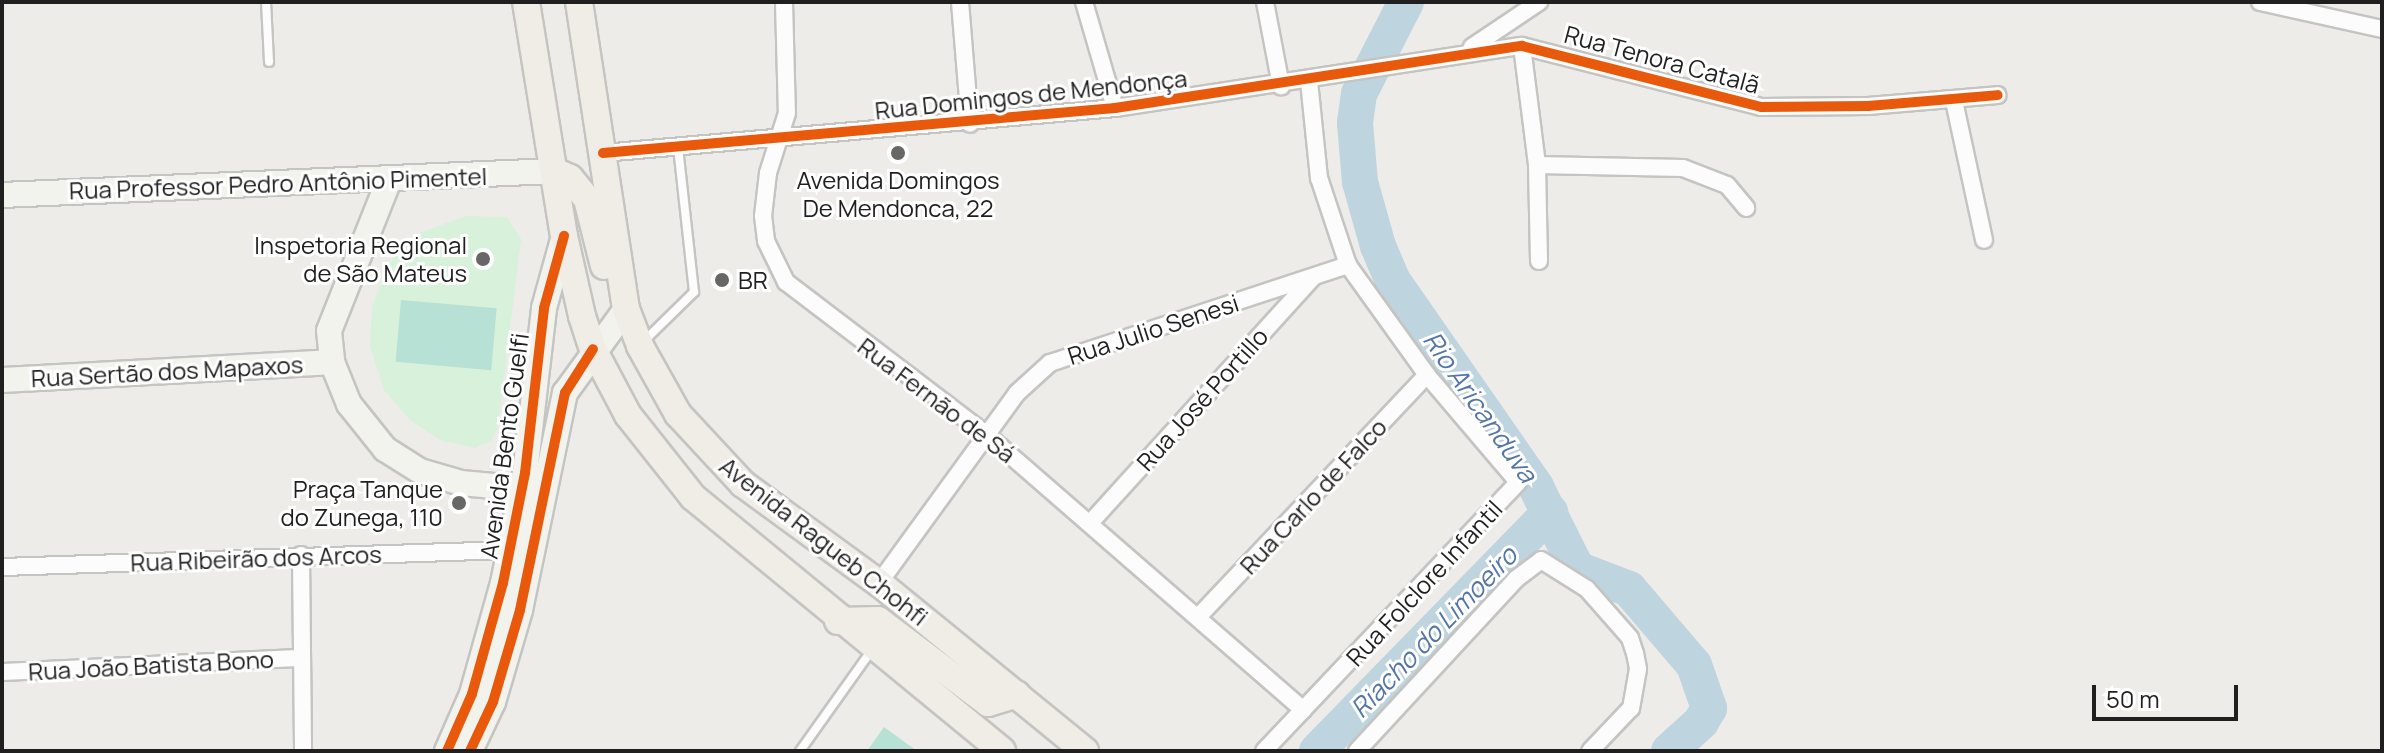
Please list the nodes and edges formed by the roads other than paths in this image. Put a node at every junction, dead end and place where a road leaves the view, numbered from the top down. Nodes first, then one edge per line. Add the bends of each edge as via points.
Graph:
1 (266, 2) edge
2 (526, 2) edge
3 (579, 2) edge
4 (784, 2) edge
5 (960, 2) edge
6 (1084, 2) edge
7 (1265, 2) edge
8 (1539, 2) edge
9 (2260, 2) edge
10 (2382, 29) edge
11 (1522, 46) junction
12 (1460, 53) junction
13 (269, 62) dead end
14 (1309, 81) junction
15 (1281, 86) junction
16 (1998, 95) dead end
17 (1954, 101) junction
18 (1115, 108) junction
19 (970, 124) junction
20 (783, 138) junction
21 (678, 147) junction
22 (603, 153) junction
23 (1537, 165) junction
24 (554, 171) junction
25 (389, 180) junction
26 (2, 195) edge
27 (1746, 208) dead end
28 (564, 236) junction
29 (1984, 240) dead end
30 (1539, 261) dead end
31 (1348, 265) junction
32 (1313, 277) junction
33 (625, 304) junction
34 (640, 346) junction
35 (593, 349) junction
36 (332, 362) junction
37 (1427, 375) junction
38 (2, 380) edge
39 (987, 435) junction
40 (530, 484) junction
41 (1091, 522) junction
42 (510, 550) junction
43 (301, 555) junction
44 (2, 567) edge
45 (879, 583) junction
46 (1198, 617) junction
47 (838, 621) junction
48 (874, 648) junction
49 (300, 658) junction
50 (2, 672) edge
51 (1017, 694) junction
52 (1303, 710) junction
53 (303, 751) edge
54 (447, 751) edge
55 (470, 751) edge
56 (800, 751) edge
57 (1002, 751) edge
58 (1085, 751) edge
59 (1264, 751) edge
60 (1357, 751) edge
61 (1590, 751) edge

1 - 13 lane
2 - 24 main road, Avenida Ragueb Chohfi
3 - 22 main road, Avenida Ragueb Chohfi
4 - 20 street, Rua Fernão de Sá
5 - 19 street
6 - 18 street
7 - 15 street
8 - 12 street
9 - 10 street
11 - 12 street, Rua Tenora Catalã
11 - 17 street, Rua Tenora Catalã via 1761,107
11 - 23 street
12 - 14 street, Rua Domingos de Mendonça
14 - 15 street, Rua Domingos de Mendonça
14 - 31 street via 1319,178
15 - 18 street, Rua Domingos de Mendonça
16 - 17 street, Rua Tenora Catalã
17 - 29 street
18 - 19 street, Rua Domingos de Mendonça
19 - 20 street, Rua Domingos de Mendonça
20 - 21 street, Rua Domingos de Mendonça
20 - 39 street, Rua Fernão de Sá via 768,173 763,216 774,265 820,312
21 - 22 street, Rua Domingos de Mendonça
21 - 34 lane via 694,292
22 - 33 main road, Avenida Ragueb Chohfi
23 - 27 street via 1683,168 1727,185
23 - 30 street
24 - 25 street, Rua Professor Pedro Antônio Pimentel
24 - 28 main road, Avenida Ragueb Chohfi
24 - 33 main road via 570,178 587,199 606,274
25 - 26 street, Rua Professor Pedro Antônio Pimentel
25 - 36 street via 336,304 329,331
28 - 35 main road, Avenida Ragueb Chohfi
28 - 40 street, Avenida Bento Guelfi via 544,308
31 - 32 street, Rua Julio Senesi
31 - 37 street
32 - 39 street, Rua Julio Senesi via 1050,363 1031,376
32 - 41 street, Rua José Portillo
33 - 34 main road, Avenida Ragueb Chohfi
33 - 35 street, Avenida Bento Guelfi
34 - 45 main road, Avenida Ragueb Chohfi via 678,414 743,484
35 - 40 street, Avenida Bento Guelfi via 565,393
35 - 47 main road, Avenida Ragueb Chohfi via 628,415 693,497
36 - 38 street, Rua Sertão dos Mapaxos
36 - 40 street via 349,404 385,449 420,471 496,486
37 - 46 street, Rua Carlo de Falco
37 - 52 street, Rua Folclore Infantil via 1517,477 1517,484
39 - 41 street, Rua Fernão de Sá
39 - 45 street, Rua Julio Senesi
40 - 42 street, Avenida Bento Guelfi
40 - 55 street, Avenida Bento Guelfi via 508,655
41 - 46 street, Rua Fernão de Sá
42 - 43 street, Rua Ribeirão dos Arcos
42 - 54 street, Avenida Bento Guelfi via 472,694
43 - 44 street, Rua Ribeirão dos Arcos
43 - 49 street
45 - 51 main road, Avenida Ragueb Chohfi
46 - 52 street, Rua Fernão de Sá
47 - 48 main road, Avenida Ragueb Chohfi
47 - 51 main road via 878,620 988,703
48 - 56 lane
48 - 57 main road, Avenida Ragueb Chohfi
49 - 50 street, Rua João Batista Bono
49 - 53 street
51 - 58 main road, Avenida Ragueb Chohfi
52 - 59 street, Rua Folclore Infantil
60 - 61 street via 1516,579 1541,560 1587,589 1630,638 1635,653 1631,708

